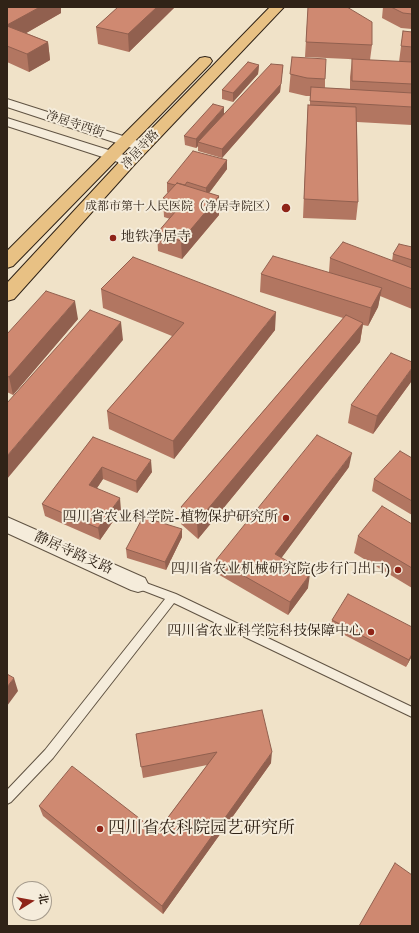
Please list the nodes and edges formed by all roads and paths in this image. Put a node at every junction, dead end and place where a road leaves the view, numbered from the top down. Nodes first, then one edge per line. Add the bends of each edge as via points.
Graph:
1 (260, 7) edge
2 (277, 7) edge
3 (7, 103) edge
4 (7, 122) edge
5 (125, 140) junction
6 (143, 147) junction
7 (111, 155) junction
8 (129, 161) junction
9 (7, 262) edge
10 (7, 295) edge
11 (7, 525) edge
12 (138, 584) joint
13 (172, 597) junction
14 (412, 712) edge
15 (7, 798) edge

1 - 5 main road, 净居寺路
2 - 6 main road, 净居寺路
3 - 5 street, 净居寺西街
4 - 7 street, 净居寺西街
5 - 6 street, 净居寺西街
5 - 7 main road, 净居寺路
6 - 8 main road, 净居寺路
7 - 8 street, 净居寺西街
7 - 9 main road, 净居寺路
8 - 10 main road, 净居寺路
11 - 12 street, 静居寺路支路
12 - 13 lane
13 - 14 lane
13 - 15 lane via 50,754

